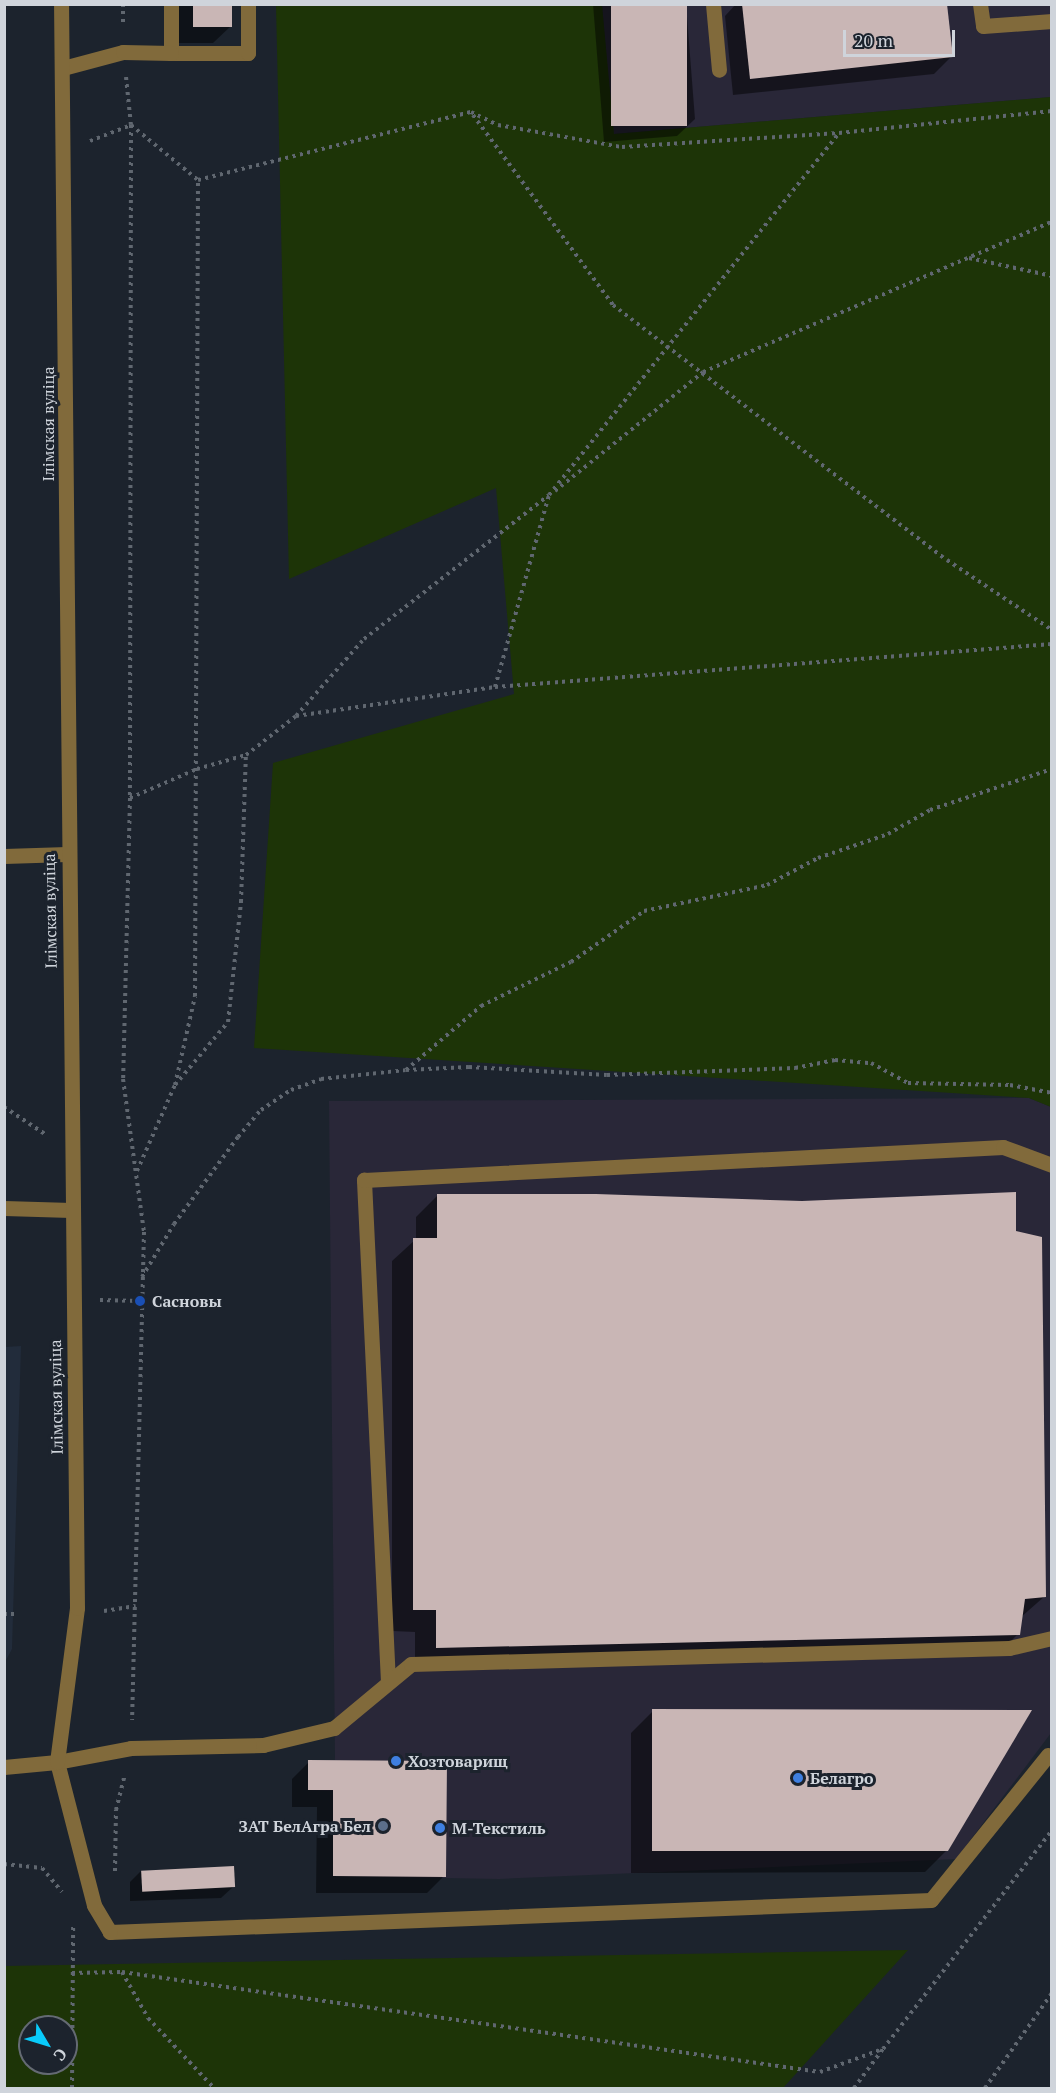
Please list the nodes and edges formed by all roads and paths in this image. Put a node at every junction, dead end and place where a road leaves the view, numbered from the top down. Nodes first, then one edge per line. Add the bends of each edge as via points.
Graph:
1 (62, 4) edge
2 (123, 4) edge
3 (171, 4) edge
4 (248, 4) edge
5 (713, 4) edge
6 (980, 4) edge
7 (1052, 21) edge
8 (123, 52) junction
9 (171, 53) junction
10 (63, 69) junction
11 (719, 70) dead end
12 (1052, 111) edge
13 (471, 112) junction
14 (131, 125) junction
15 (839, 133) junction
16 (66, 151) junction
17 (198, 180) junction
18 (1052, 222) edge
19 (968, 258) junction
20 (1052, 276) edge
21 (668, 346) junction
22 (703, 372) junction
23 (549, 495) junction
24 (1052, 630) edge
25 (1052, 644) edge
26 (495, 687) junction
27 (296, 716) junction
28 (246, 755) junction
29 (197, 769) junction
30 (1052, 770) edge
31 (130, 798) junction
32 (67, 854) junction
33 (4, 856) edge
34 (406, 1071) junction
35 (175, 1084) junction
36 (1052, 1093) edge
37 (4, 1107) edge
38 (71, 1151) junction
39 (1052, 1165) edge
40 (136, 1172) junction
41 (4, 1208) edge
42 (71, 1210) junction
43 (142, 1277) junction
44 (72, 1299) junction
45 (140, 1300) junction
46 (136, 1606) junction
47 (101, 1611) dead end
48 (4, 1614) edge
49 (14, 1614) dead end
50 (1052, 1638) edge
51 (388, 1682) junction
52 (131, 1748) junction
53 (1048, 1755) dead end
54 (57, 1762) junction
55 (4, 1767) edge
56 (1052, 1830) edge
57 (4, 1864) edge
58 (115, 1882) dead end
59 (73, 1905) junction
60 (94, 1905) junction
61 (122, 1972) junction
62 (72, 1973) junction
63 (1052, 1993) edge
64 (883, 2049) junction
65 (72, 2088) edge
66 (214, 2088) edge
67 (854, 2088) edge
68 (985, 2088) edge

1 - 10 street, Ілімская вуліца
2 - 8 path
3 - 9 street
4 - 9 street via 248,53
5 - 11 street
6 - 7 street via 983,26
8 - 9 street
8 - 10 street
8 - 14 path
10 - 16 street, Ілімская вуліца
12 - 15 path
13 - 15 path via 498,125 622,147
13 - 17 path
13 - 21 path via 613,305
14 - 16 path
14 - 17 path
14 - 31 path
15 - 21 path
16 - 32 street, Ілімская вуліца
17 - 29 path
18 - 19 path
19 - 20 path
19 - 22 path
21 - 22 path
21 - 23 path
22 - 23 path
22 - 24 path via 946,560
23 - 26 path
23 - 27 path via 363,639
25 - 26 path
26 - 27 path
27 - 28 path
28 - 29 path
28 - 35 path via 241,902 228,1022
29 - 31 path
29 - 35 path via 195,996
30 - 34 path via 930,810 888,834 818,858 767,885 644,911 571,962 481,1006
31 - 40 path via 123,1079
32 - 33 street
32 - 38 street, Ілімская вуліца
34 - 36 path via 469,1067 608,1075 795,1068 835,1060 871,1063 908,1083 1010,1085
34 - 43 path via 321,1078 291,1090 261,1110 174,1224
35 - 40 path
37 - 38 path
38 - 42 street, Ілімская вуліца
39 - 51 street via 1003,1147 364,1180
40 - 43 path via 144,1232
41 - 42 street
42 - 44 street, Ілімская вуліца
43 - 45 path
44 - 45 path
44 - 54 street, Ілімская вуліца via 77,1608
45 - 46 path
46 - 47 path
46 - 52 path
48 - 49 path
50 - 51 street via 1009,1648 411,1664
51 - 52 street via 334,1728 263,1745
52 - 54 street
52 - 58 path via 116,1810
53 - 60 street via 931,1900 110,1932
54 - 55 street
54 - 60 street
56 - 64 path
57 - 59 path via 42,1868
59 - 60 path
59 - 62 path
61 - 62 path
61 - 64 path via 820,2072
61 - 66 path via 148,2018
62 - 65 path
63 - 68 path
64 - 67 path

